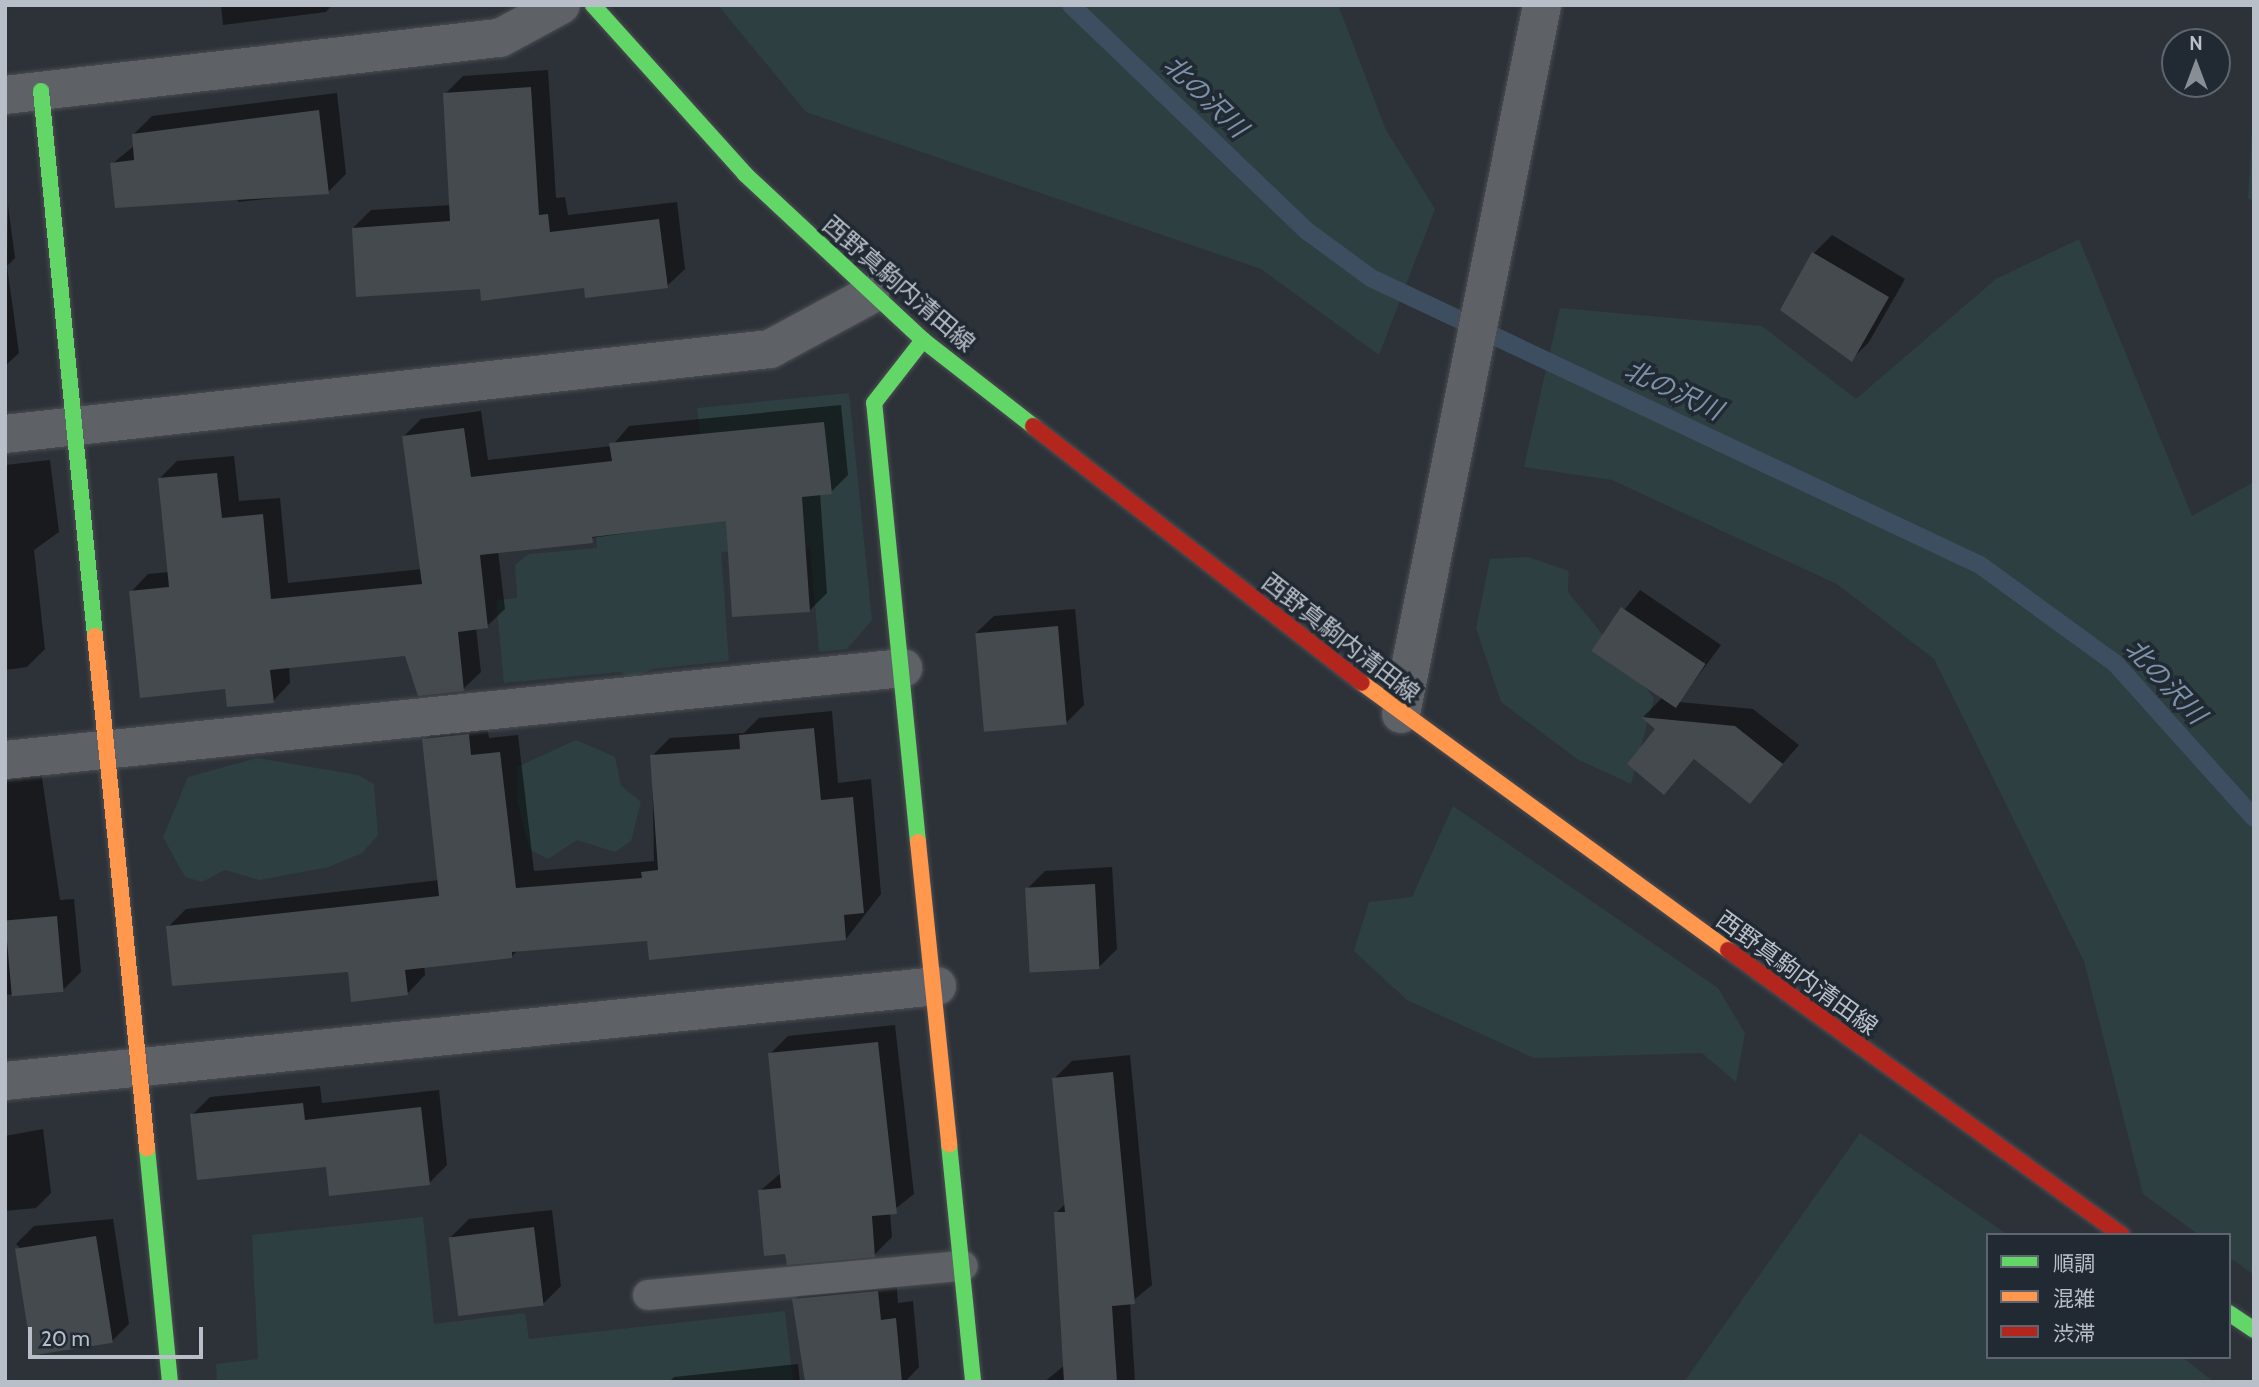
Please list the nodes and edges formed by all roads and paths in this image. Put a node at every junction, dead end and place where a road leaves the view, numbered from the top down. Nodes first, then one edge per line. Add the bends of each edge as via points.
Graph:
1 (561, 5) edge
2 (593, 5) edge
3 (1542, 5) edge
4 (23, 93) edge
5 (870, 295) junction
6 (923, 340) junction
7 (76, 426) junction
8 (5, 434) edge
9 (903, 668) junction
10 (1401, 714) junction
11 (108, 749) junction
12 (5, 760) edge
13 (937, 986) junction
14 (139, 1068) junction
15 (5, 1081) edge
16 (2119, 1233) edge
17 (963, 1266) junction
18 (648, 1295) dead end
19 (2231, 1313) edge
20 (2254, 1330) edge
21 (170, 1382) edge
22 (973, 1382) edge

1 - 4 street via 500,38
2 - 5 street, 西野真駒内清田線 via 745,174
3 - 10 street
4 - 7 street
5 - 6 street, 西野真駒内清田線
5 - 7 street via 770,349
6 - 9 street via 874,403
6 - 10 street, 西野真駒内清田線
7 - 8 street
7 - 11 street
9 - 11 street
9 - 13 street
10 - 16 street, 西野真駒内清田線
11 - 12 street
11 - 14 street
13 - 14 street
13 - 17 street
14 - 15 street
14 - 21 street
17 - 18 lane
17 - 22 street
19 - 20 street

